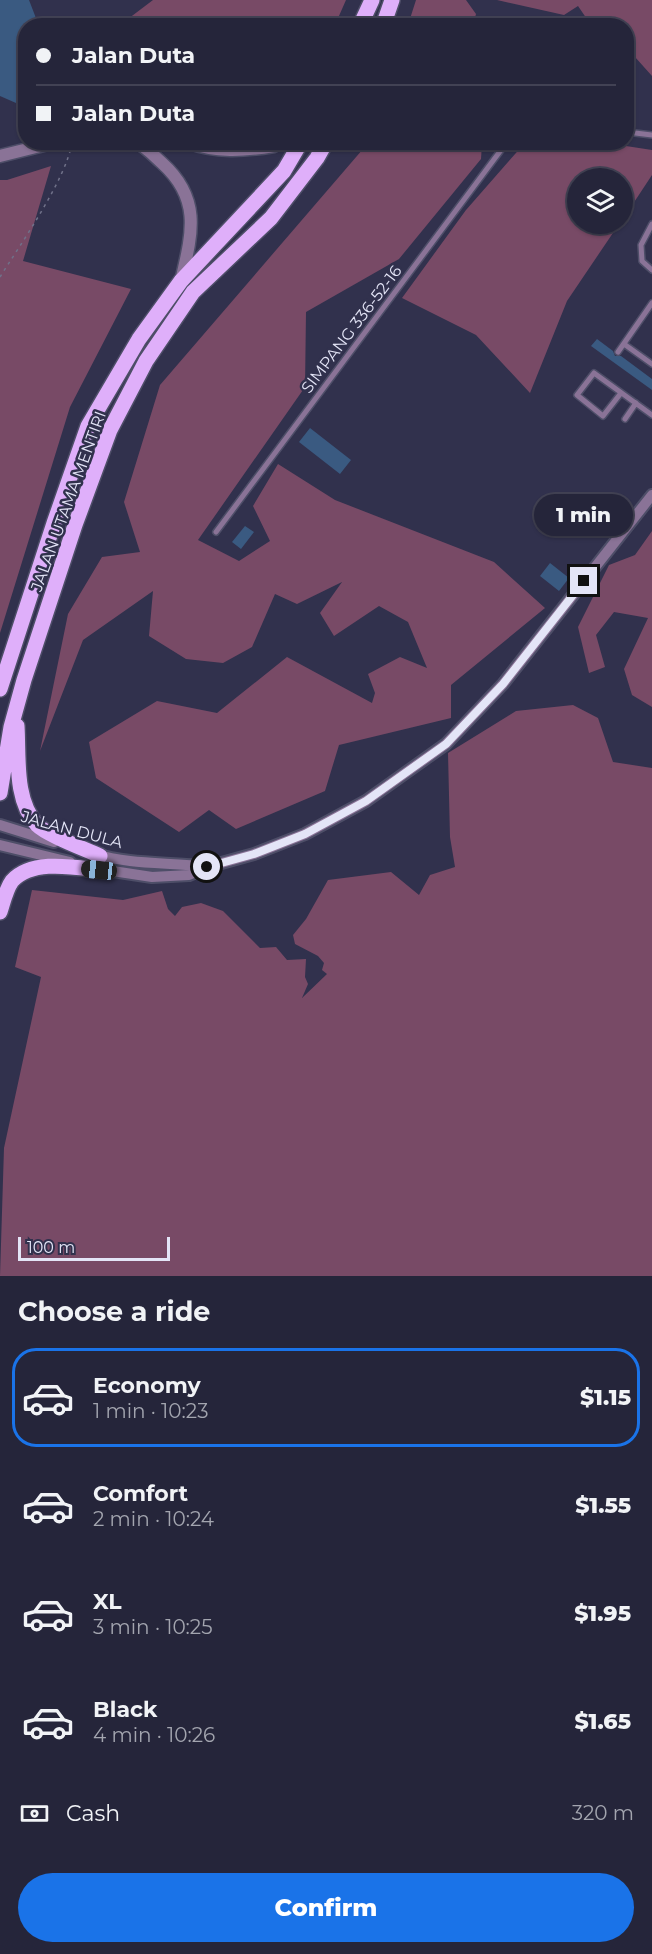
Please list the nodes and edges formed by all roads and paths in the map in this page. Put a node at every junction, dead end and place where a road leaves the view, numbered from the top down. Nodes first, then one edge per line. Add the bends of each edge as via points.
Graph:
1 (372, 0) edge
2 (392, 0) edge
3 (364, 18) edge
4 (386, 18) edge
5 (634, 133) edge
6 (652, 135) edge
7 (25, 150) edge
8 (71, 150) edge
9 (148, 150) edge
10 (217, 150) edge
11 (253, 150) edge
12 (296, 150) edge
13 (322, 150) edge
14 (501, 150) edge
15 (0, 156) edge
16 (652, 224) edge
17 (652, 270) edge
18 (0, 277) edge
19 (181, 281) junction
20 (652, 303) edge
21 (624, 344) junction
22 (618, 352) dead end
23 (652, 364) edge
24 (621, 393) junction
25 (636, 403) junction
26 (652, 415) edge
27 (625, 419) dead end
28 (652, 495) edge
29 (216, 532) dead end
30 (0, 689) edge
31 (16, 708) junction
32 (0, 793) edge
33 (0, 825) edge
34 (0, 845) edge
35 (99, 863) junction
36 (0, 912) edge

1 - 3 main road
2 - 4 main road
5 - 6 lane
7 - 15 street
8 - 18 path via 47,200
9 - 19 street via 174,174 192,213
10 - 11 street
12 - 19 main road, JALAN UTAMA MENTIRI via 284,171
13 - 31 main road, JALAN UTAMA MENTIRI via 271,218 193,292 146,361 110,430
14 - 29 lane, SIMPANG 336-52-16
16 - 17 lane via 641,245 642,261
19 - 30 main road, JALAN UTAMA MENTIRI via 139,339 88,426
20 - 21 lane
21 - 22 lane
21 - 23 lane
24 - 24 lane via 603,416 577,395 594,373
24 - 25 lane
25 - 26 lane
25 - 27 lane
28 - 35 street, JALAN DULA via 503,684 446,744 366,801 305,834 207,867
31 - 32 main road, JALAN UTAMA MENTIRI
31 - 35 main road via 26,808 38,826
33 - 35 street, JALAN DULA
34 - 35 street
35 - 36 main road via 30,870 13,881

